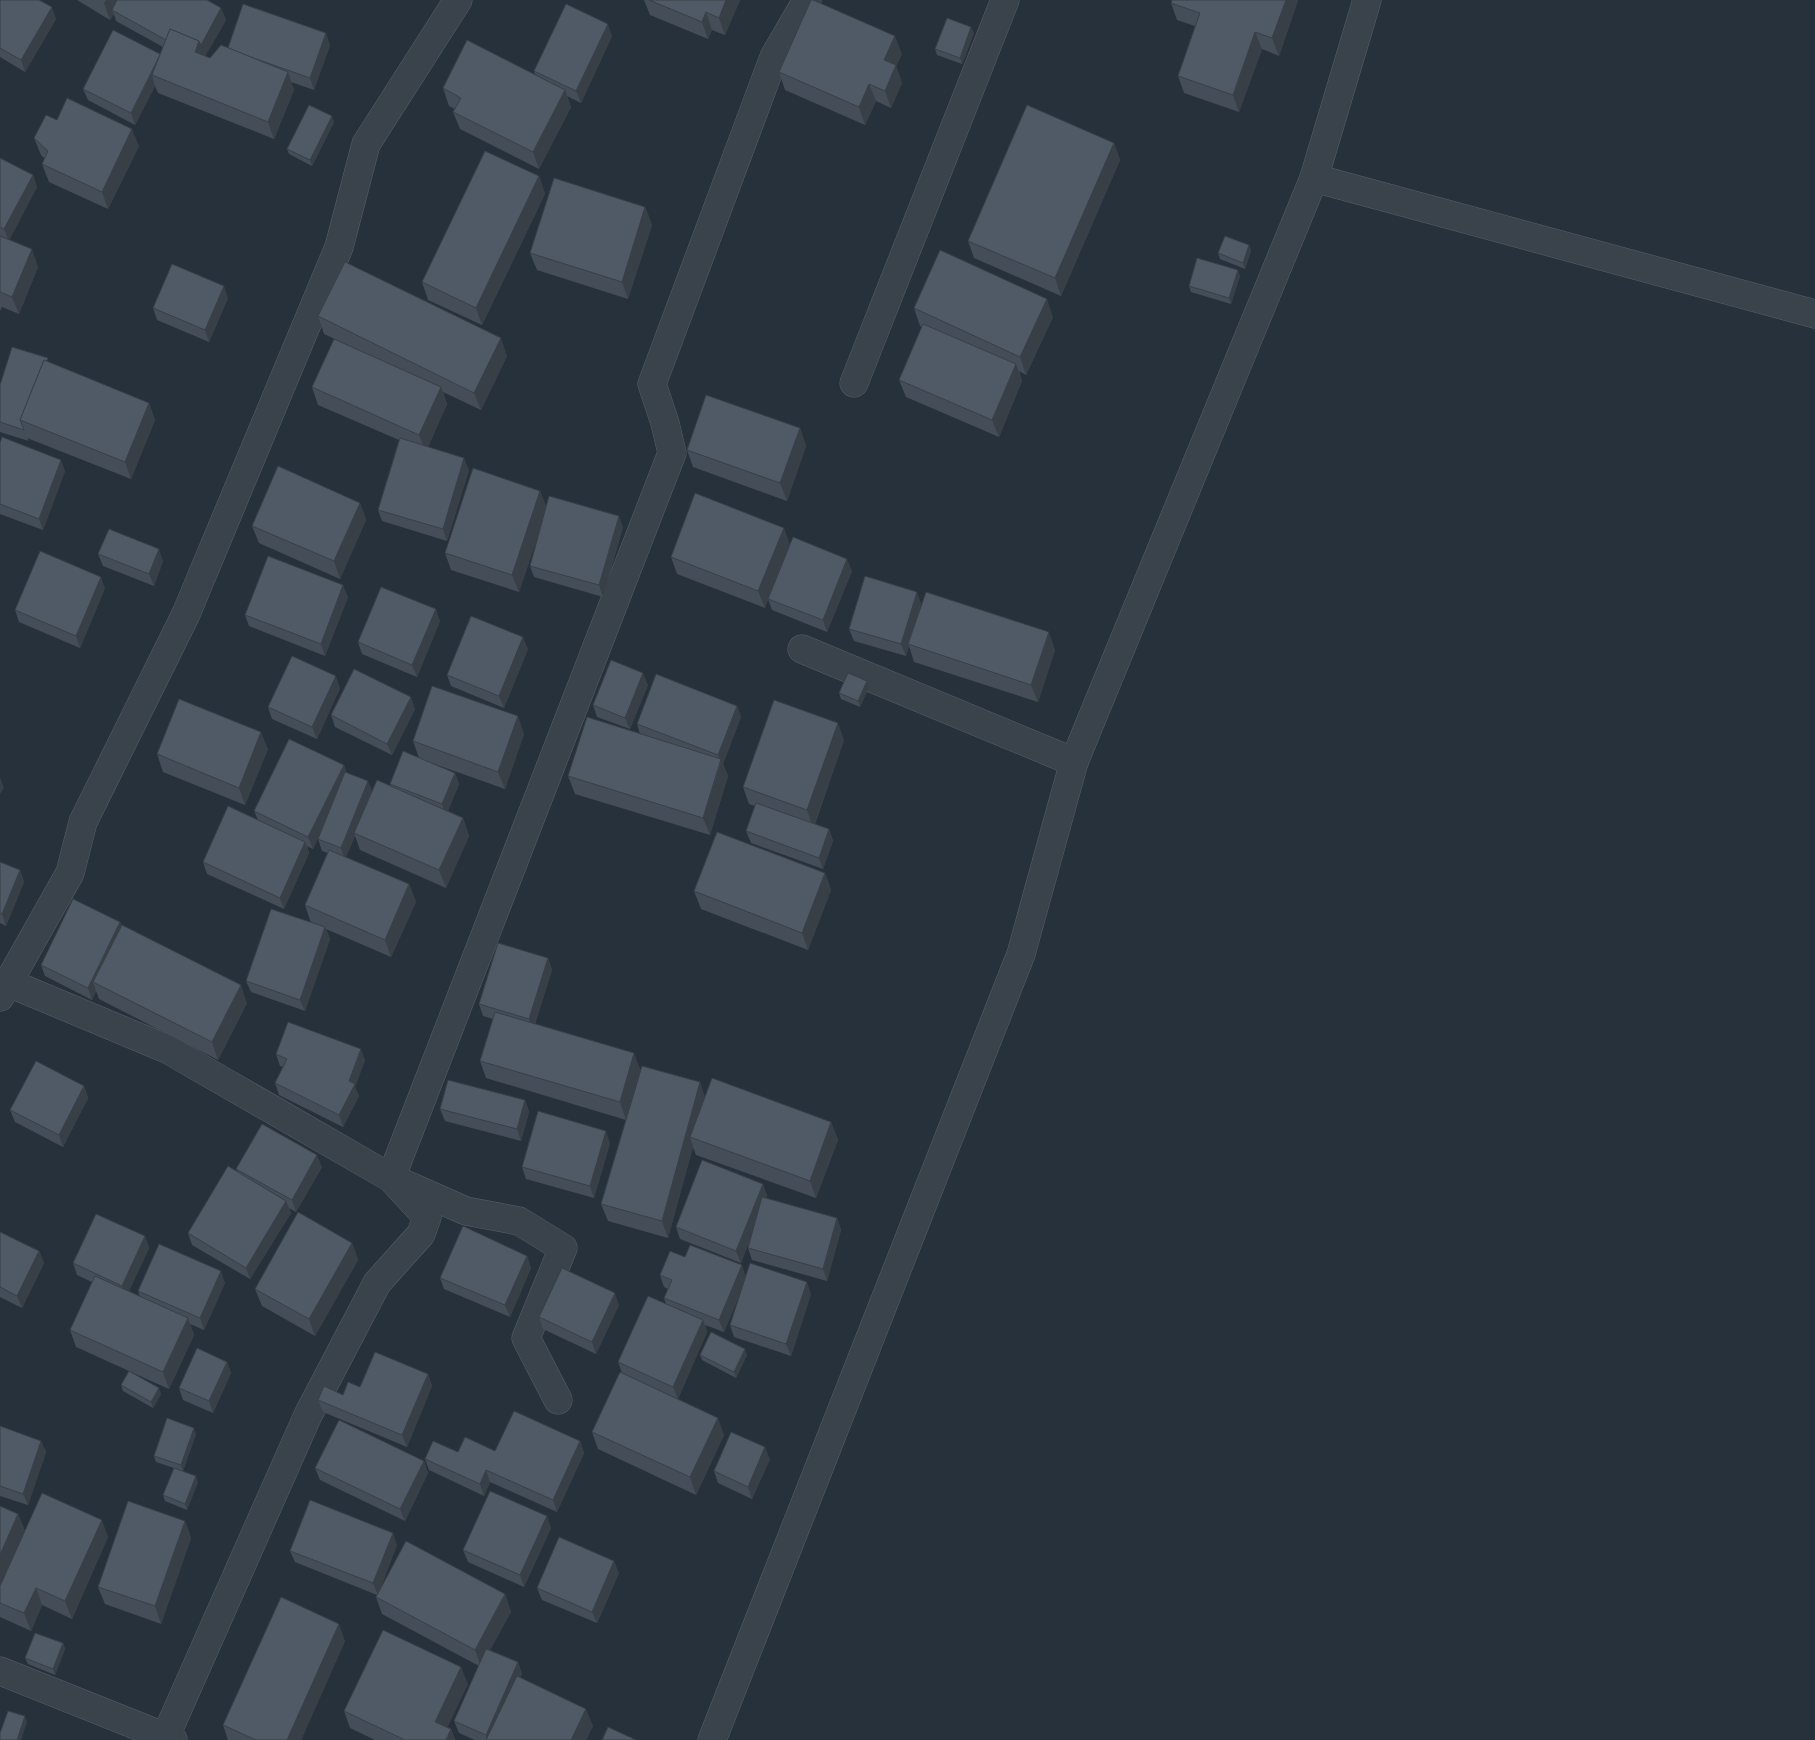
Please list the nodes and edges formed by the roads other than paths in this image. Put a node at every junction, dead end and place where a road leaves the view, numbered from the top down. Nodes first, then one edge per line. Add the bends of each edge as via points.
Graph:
1 (458, 0) edge
2 (807, 0) edge
3 (1005, 0) edge
4 (1367, 0) edge
5 (1314, 178) junction
6 (1815, 314) edge
7 (854, 383) dead end
8 (802, 648) dead end
9 (1074, 762) junction
10 (4, 990) edge
11 (392, 1178) junction
12 (558, 1400) dead end
13 (0, 1671) edge
14 (168, 1739) edge
15 (712, 1740) edge

1 - 10 street via 366,144 339,247 186,614 83,822 70,873
2 - 11 street via 774,57 652,384 672,453
3 - 7 street
4 - 5 street
5 - 6 street
5 - 9 street
8 - 9 street
9 - 15 street via 1021,954
10 - 11 street via 167,1049
11 - 12 street via 466,1211 519,1221 563,1248 526,1338
11 - 14 street via 427,1216 421,1234 376,1283 308,1415
13 - 14 street

